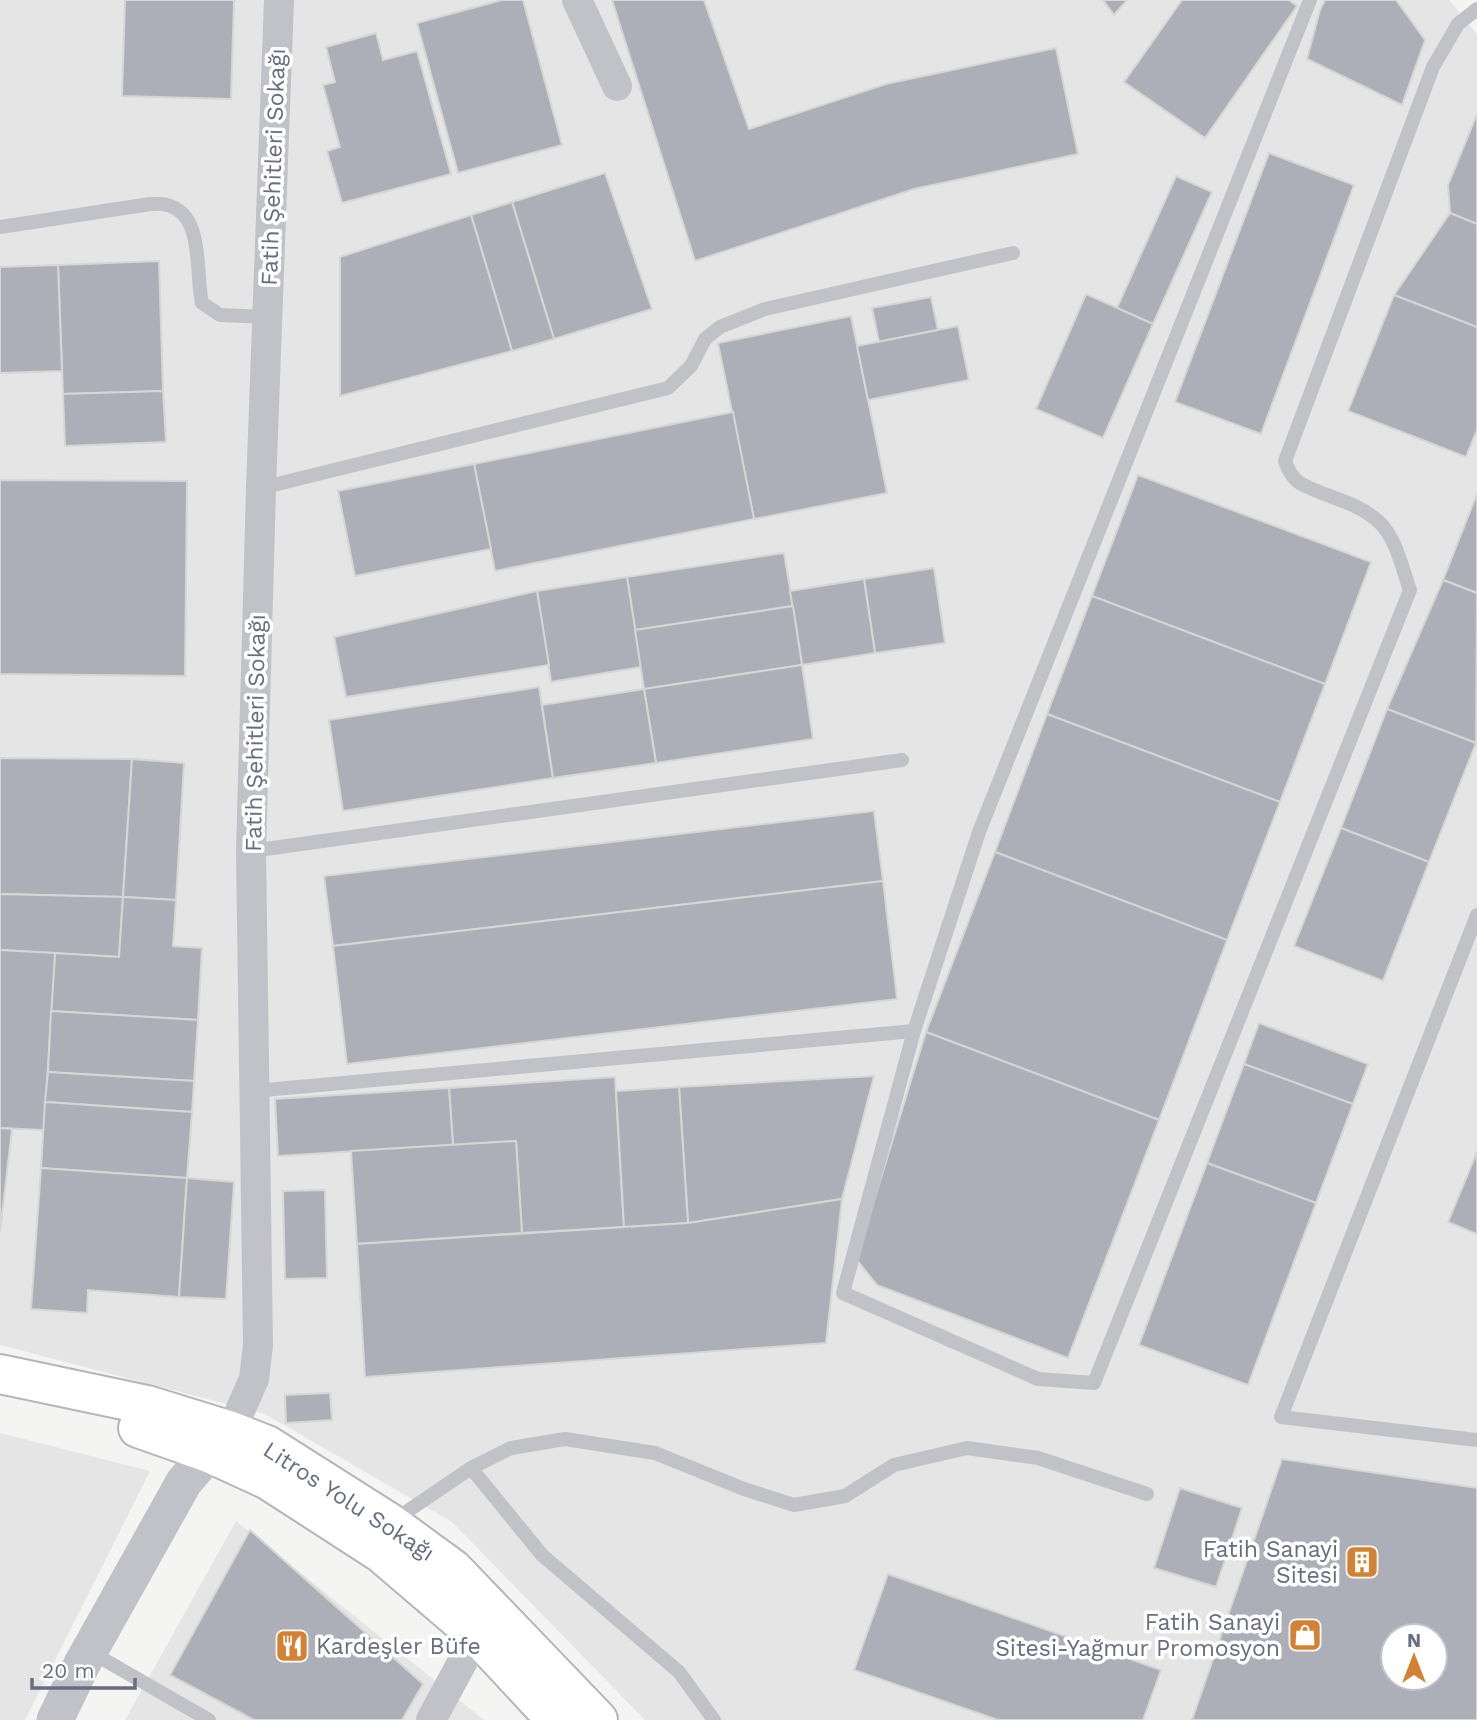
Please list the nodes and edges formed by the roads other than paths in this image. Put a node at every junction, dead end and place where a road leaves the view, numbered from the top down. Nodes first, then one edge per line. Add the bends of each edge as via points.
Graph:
1 (279, 0) edge
2 (577, 0) edge
3 (1310, 0) edge
4 (1477, 9) edge
5 (617, 86) dead end
6 (0, 227) edge
7 (1013, 253) dead end
8 (267, 317) junction
9 (261, 488) junction
10 (902, 760) dead end
11 (251, 851) junction
12 (1477, 915) edge
13 (915, 1031) junction
14 (253, 1091) junction
15 (0, 1374) edge
16 (0, 1396) edge
17 (1477, 1440) edge
18 (220, 1442) junction
19 (471, 1468) junction
20 (1147, 1494) dead end
21 (390, 1523) junction
22 (477, 1635) junction
23 (89, 1651) junction
24 (55, 1720) edge
25 (209, 1720) edge
26 (431, 1720) edge
27 (556, 1720) edge
28 (598, 1720) edge
29 (714, 1720) edge

1 - 8 street, Fatih Şehitleri Sokağı
2 - 5 street
3 - 13 lane via 979,832
4 - 13 lane via 1458,24 1433,67 1285,461 1300,483 1352,503 1380,523 1395,547 1410,590 1094,1383 1038,1379 843,1293
6 - 8 lane via 168,205 184,215 195,233 202,303 220,315
7 - 9 lane via 754,313 720,327 705,339 691,366 668,388
8 - 9 street, Fatih Şehitleri Sokağı
9 - 11 street, Fatih Şehitleri Sokağı
10 - 11 lane
11 - 14 street, Fatih Şehitleri Sokağı
12 - 17 lane via 1281,1417
13 - 14 lane
14 - 18 street, Fatih Şehitleri Sokağı via 258,1345 254,1379
15 - 18 main road, Litros Yolu Sokağı via 147,1405
16 - 18 main road, Litros Yolu Sokağı
18 - 21 main road, Litros Yolu Sokağı via 267,1445
18 - 22 main road, Litros Yolu Sokağı via 268,1480 381,1553
18 - 23 street via 184,1482
19 - 20 lane via 511,1448 565,1439 655,1453 794,1505 845,1496 894,1465 967,1448 1038,1458
19 - 21 lane
19 - 29 lane via 542,1555 679,1672
21 - 28 main road, Litros Yolu Sokağı via 453,1569
22 - 26 street
22 - 27 main road, Litros Yolu Sokağı
23 - 24 street
23 - 25 lane

